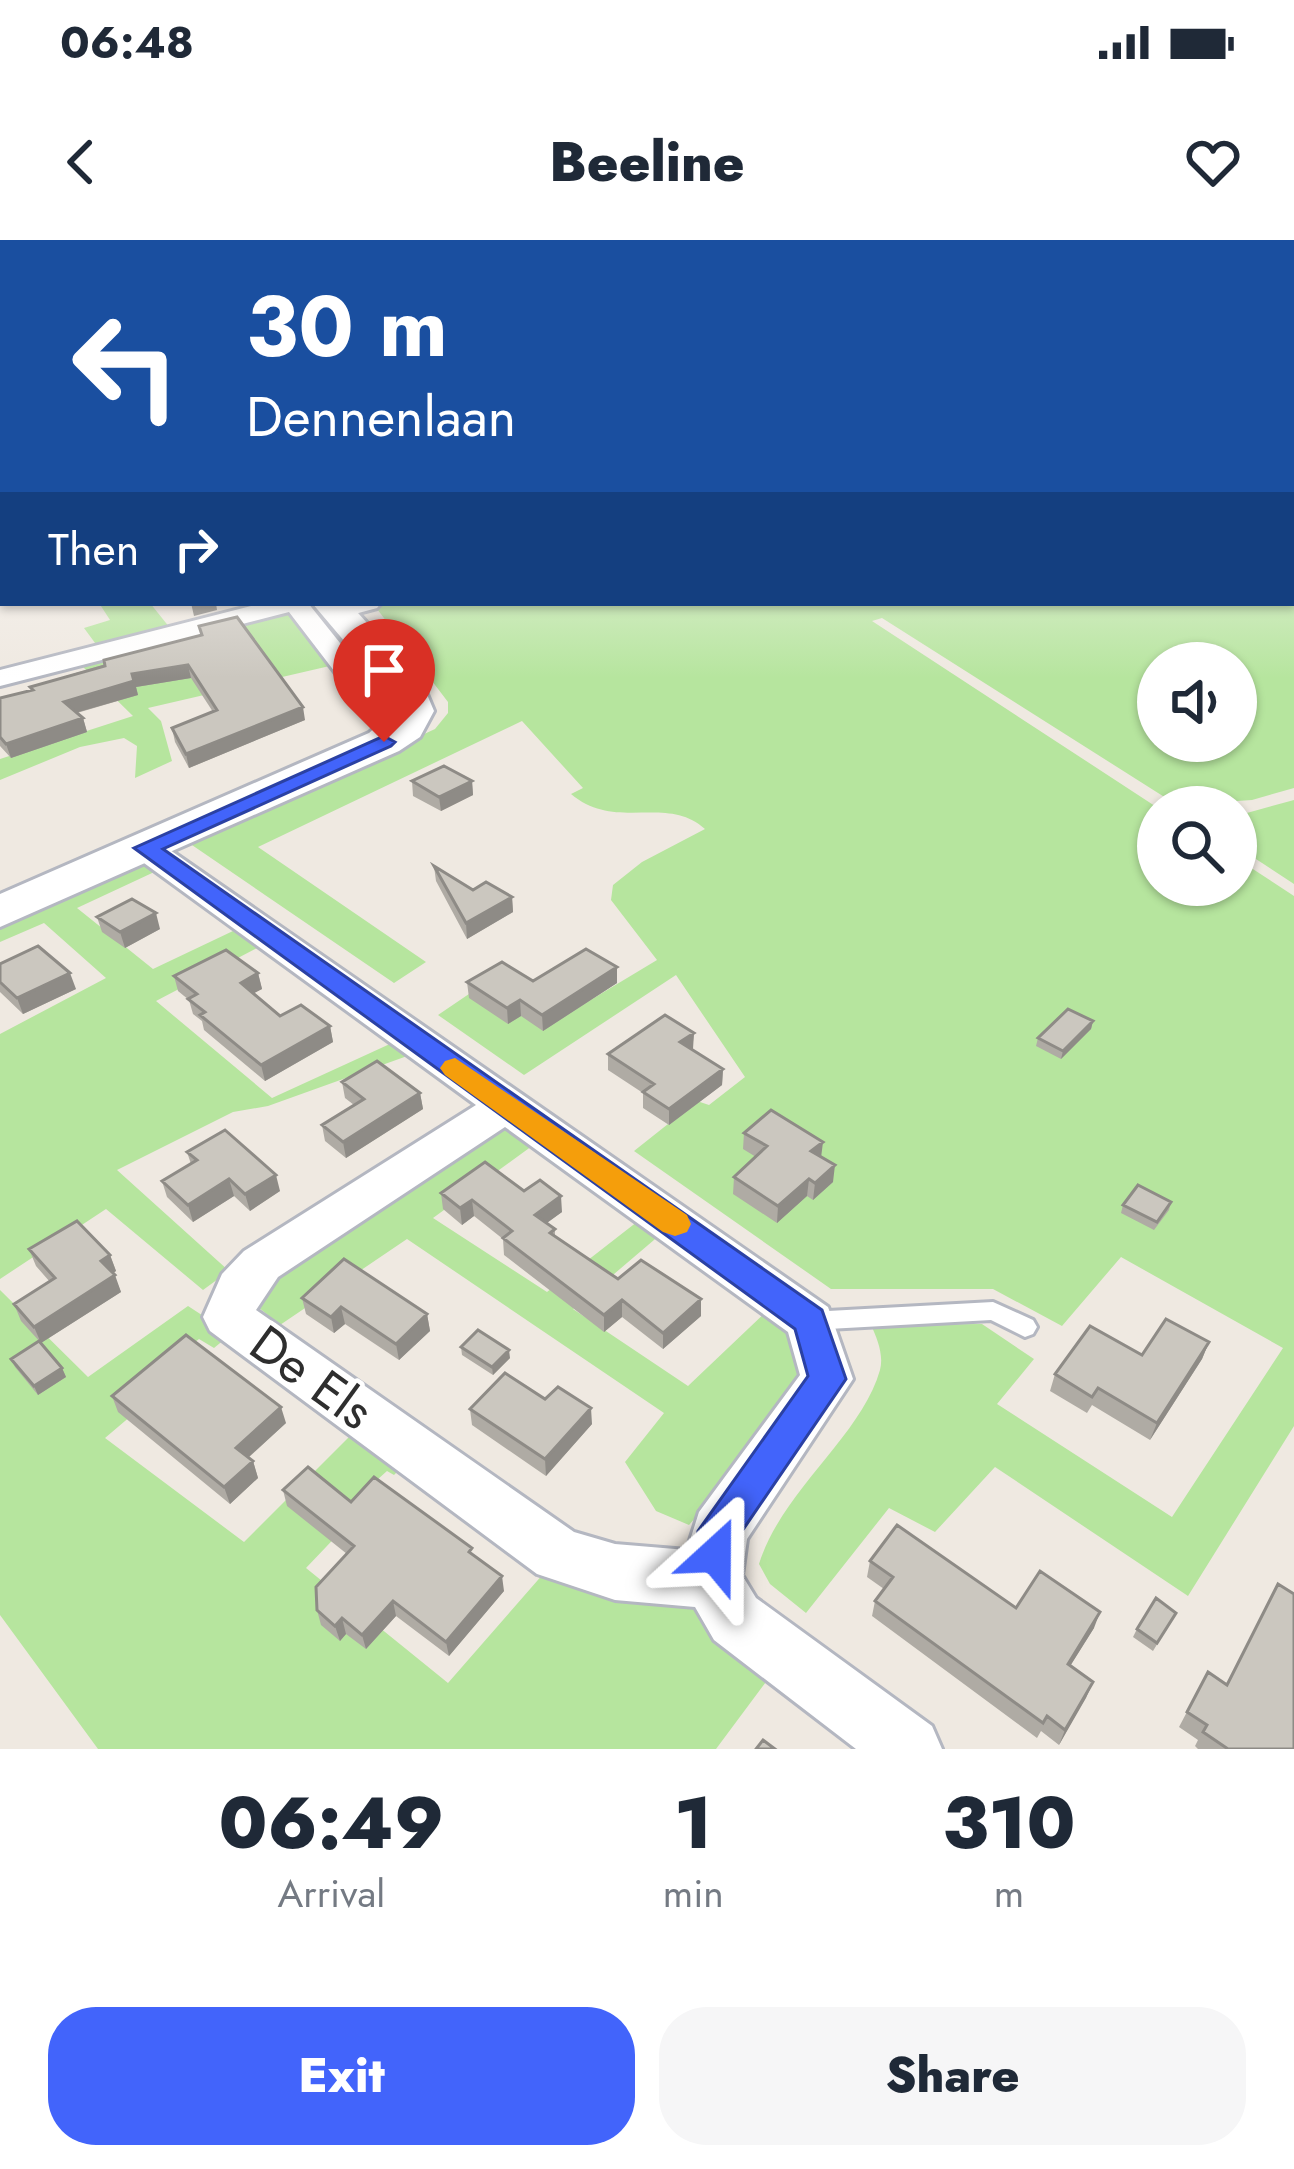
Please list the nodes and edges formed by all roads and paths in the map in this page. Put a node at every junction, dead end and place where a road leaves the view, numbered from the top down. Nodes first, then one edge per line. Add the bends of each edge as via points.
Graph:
1 (282, 606) edge
2 (297, 606) edge
3 (345, 606) edge
4 (0, 678) edge
5 (389, 716) junction
6 (146, 848) junction
7 (0, 912) edge
8 (508, 1105) junction
9 (810, 1321) junction
10 (1025, 1327) dead end
11 (712, 1580) junction
12 (909, 1749) edge

1 - 4 street
2 - 5 street
3 - 5 street via 409,693 414,710
5 - 6 street via 384,742
6 - 7 street
6 - 8 street
8 - 9 street
8 - 11 street, De Els via 261,1264 228,1316 558,1556 614,1572
9 - 10 lane via 993,1311
9 - 11 street via 827,1379 718,1531
11 - 12 street via 735,1619

